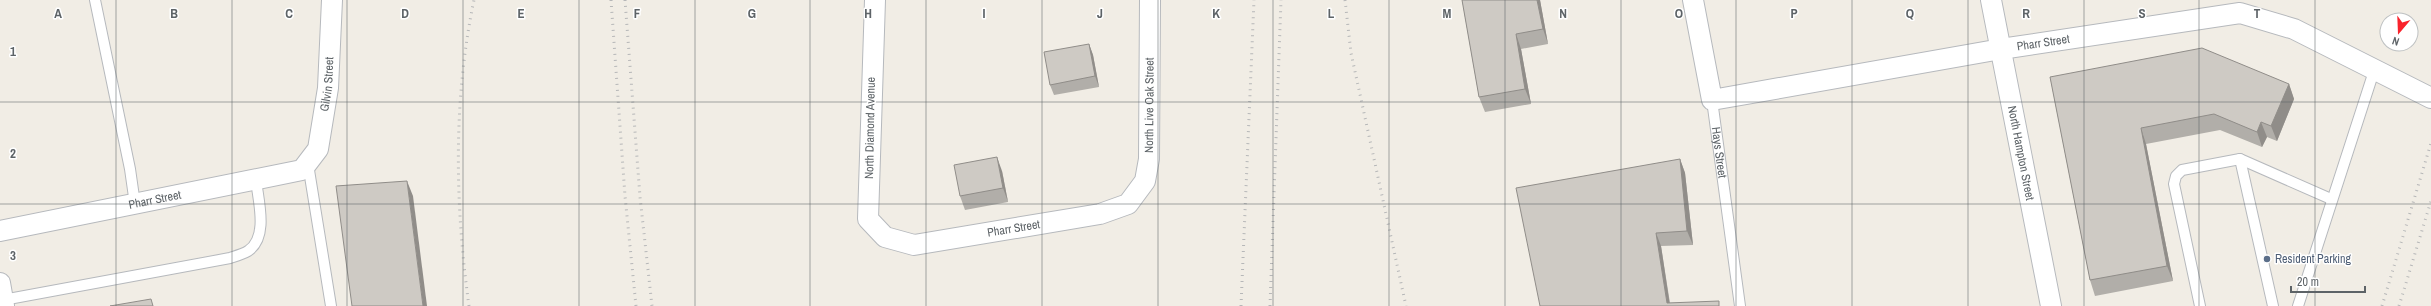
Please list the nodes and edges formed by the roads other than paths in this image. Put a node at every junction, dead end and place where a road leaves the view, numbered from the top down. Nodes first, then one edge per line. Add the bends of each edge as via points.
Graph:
1 (95, 0) edge
2 (332, 0) edge
3 (875, 0) edge
4 (1150, 0) edge
5 (1693, 0) edge
6 (1991, 0) edge
7 (2239, 7) edge
8 (2001, 49) junction
9 (2371, 66) junction
10 (2431, 98) edge
11 (1712, 100) junction
12 (2240, 159) junction
13 (308, 164) junction
14 (256, 180) junction
15 (2331, 199) junction
16 (135, 204) junction
17 (1128, 204) joint
18 (0, 231) edge
19 (897, 240) joint
20 (2, 296) edge
21 (331, 306) edge
22 (1740, 306) edge
23 (2051, 306) edge
24 (2200, 306) edge
25 (2273, 306) edge
26 (2298, 306) edge

1 - 16 lane
2 - 13 street, Gilvin Street via 328,88 318,149
3 - 19 street, North Diamond Avenue via 868,219 885,237
4 - 17 street, North Live Oak Street via 1149,160 1146,181
5 - 11 street, Hays Street
6 - 8 street, North Hampton Street
7 - 8 street, Pharr Street
7 - 9 street, Pharr Street via 2294,29
8 - 11 street, Pharr Street
8 - 23 street, North Hampton Street
9 - 10 street, Pharr Street
9 - 15 lane
11 - 22 lane, Hays Street
12 - 15 lane
12 - 24 lane via 2182,170 2176,176 2174,184
12 - 25 lane
13 - 14 street, Pharr Street via 302,170
13 - 21 lane
14 - 16 street, Pharr Street
14 - 20 lane via 261,223 258,238 248,251 230,258
15 - 26 lane
16 - 18 street, Pharr Street
17 - 19 street, Pharr Street via 1100,214 914,245

